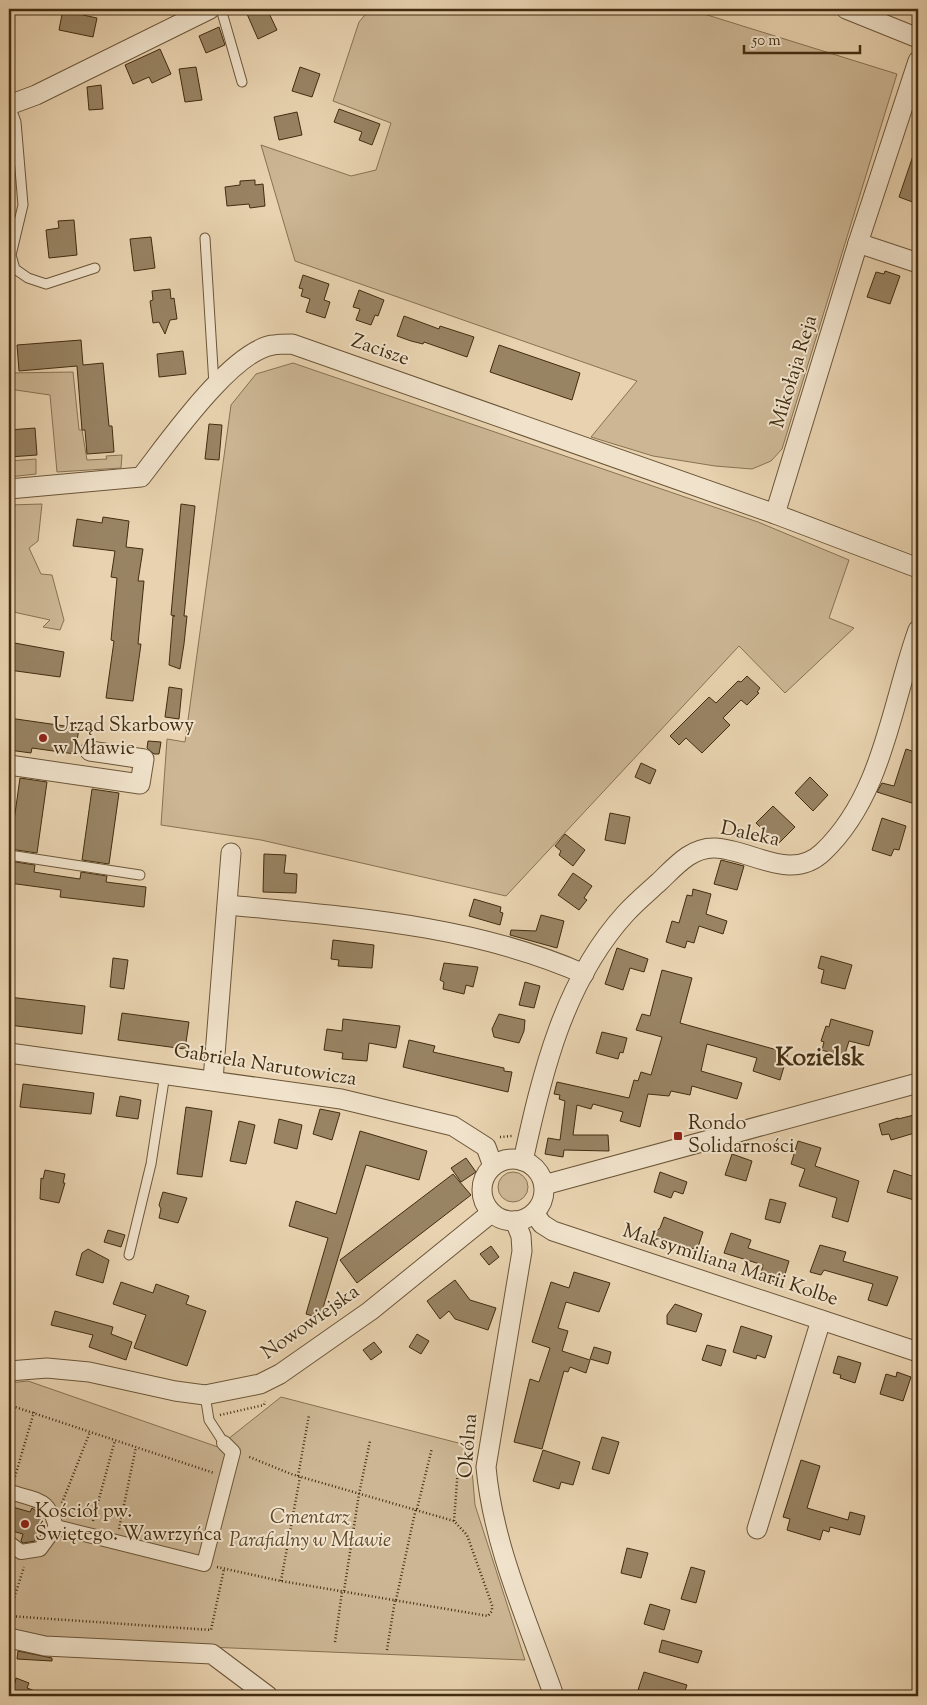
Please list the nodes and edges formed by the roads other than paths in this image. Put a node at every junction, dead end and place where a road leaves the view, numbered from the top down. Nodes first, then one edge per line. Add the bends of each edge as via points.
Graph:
1 (210, 9) edge
2 (220, 9) edge
3 (846, 9) edge
4 (918, 38) edge
5 (918, 61) edge
6 (242, 82) dead end
7 (9, 105) edge
8 (205, 238) dead end
9 (858, 243) junction
10 (918, 264) edge
11 (96, 268) dead end
12 (214, 384) junction
13 (9, 489) edge
14 (775, 514) junction
15 (918, 568) edge
16 (918, 630) edge
17 (90, 750) dead end
18 (9, 765) edge
19 (9, 854) edge
20 (231, 854) dead end
21 (140, 875) dead end
22 (228, 905) junction
23 (584, 974) junction
24 (9, 1053) edge
25 (165, 1073) junction
26 (213, 1080) junction
27 (918, 1083) edge
28 (523, 1160) junction
29 (493, 1166) junction
30 (544, 1185) junction
31 (491, 1212) junction
32 (534, 1213) junction
33 (516, 1221) junction
34 (129, 1255) dead end
35 (821, 1320) junction
36 (918, 1352) edge
37 (9, 1371) edge
38 (205, 1395) junction
39 (229, 1448) joint
40 (11, 1495) edge
41 (54, 1520) junction
42 (757, 1528) dead end
43 (9, 1543) edge
44 (9, 1638) edge
45 (268, 1696) edge
46 (554, 1696) edge

1 - 7 street via 36,95
2 - 6 lane
3 - 4 street
5 - 9 street, Mikołaja Reja
7 - 11 lane via 16,122 23,205 10,255 15,270 46,284
8 - 12 lane
9 - 10 street
9 - 14 street, Mikołaja Reja
12 - 13 street, Zacisze via 141,477
12 - 14 street, Zacisze via 252,354 272,345 292,344
14 - 15 street, Zacisze
16 - 23 street, Daleka via 889,731 858,810 822,853 806,863 783,865 716,848 694,851 626,913 596,952
17 - 18 street via 144,759 140,784
19 - 21 lane
20 - 22 street
22 - 23 street via 409,924 550,959
22 - 26 street
23 - 28 street, Daleka via 548,1055
24 - 25 street, Gabriela Narutowicza
25 - 26 street, Gabriela Narutowicza
25 - 34 lane via 151,1164
26 - 29 street, Gabriela Narutowicza via 341,1099 453,1126 486,1147
27 - 30 street
28 - 29 street via 512,1159
28 - 30 street via 539,1173
29 - 31 street via 486,1174 482,1189 483,1200
30 - 32 street via 541,1204
31 - 33 street via 500,1218
31 - 38 street, Nowowiejska via 370,1311 280,1374 260,1384
32 - 33 street
32 - 35 street, Maksymiliana Marii Kolbe via 553,1231
33 - 46 street, Okólna via 522,1251 486,1468 489,1502 499,1540
35 - 36 street, Maksymiliana Marii Kolbe
35 - 42 street
37 - 38 street, Nowowiejska via 47,1368 89,1372
38 - 39 lane via 210,1420
39 - 41 street via 227,1478 204,1564 90,1535
40 - 41 street via 47,1504
41 - 43 street via 40,1549 21,1552
44 - 45 street via 45,1646 212,1654

